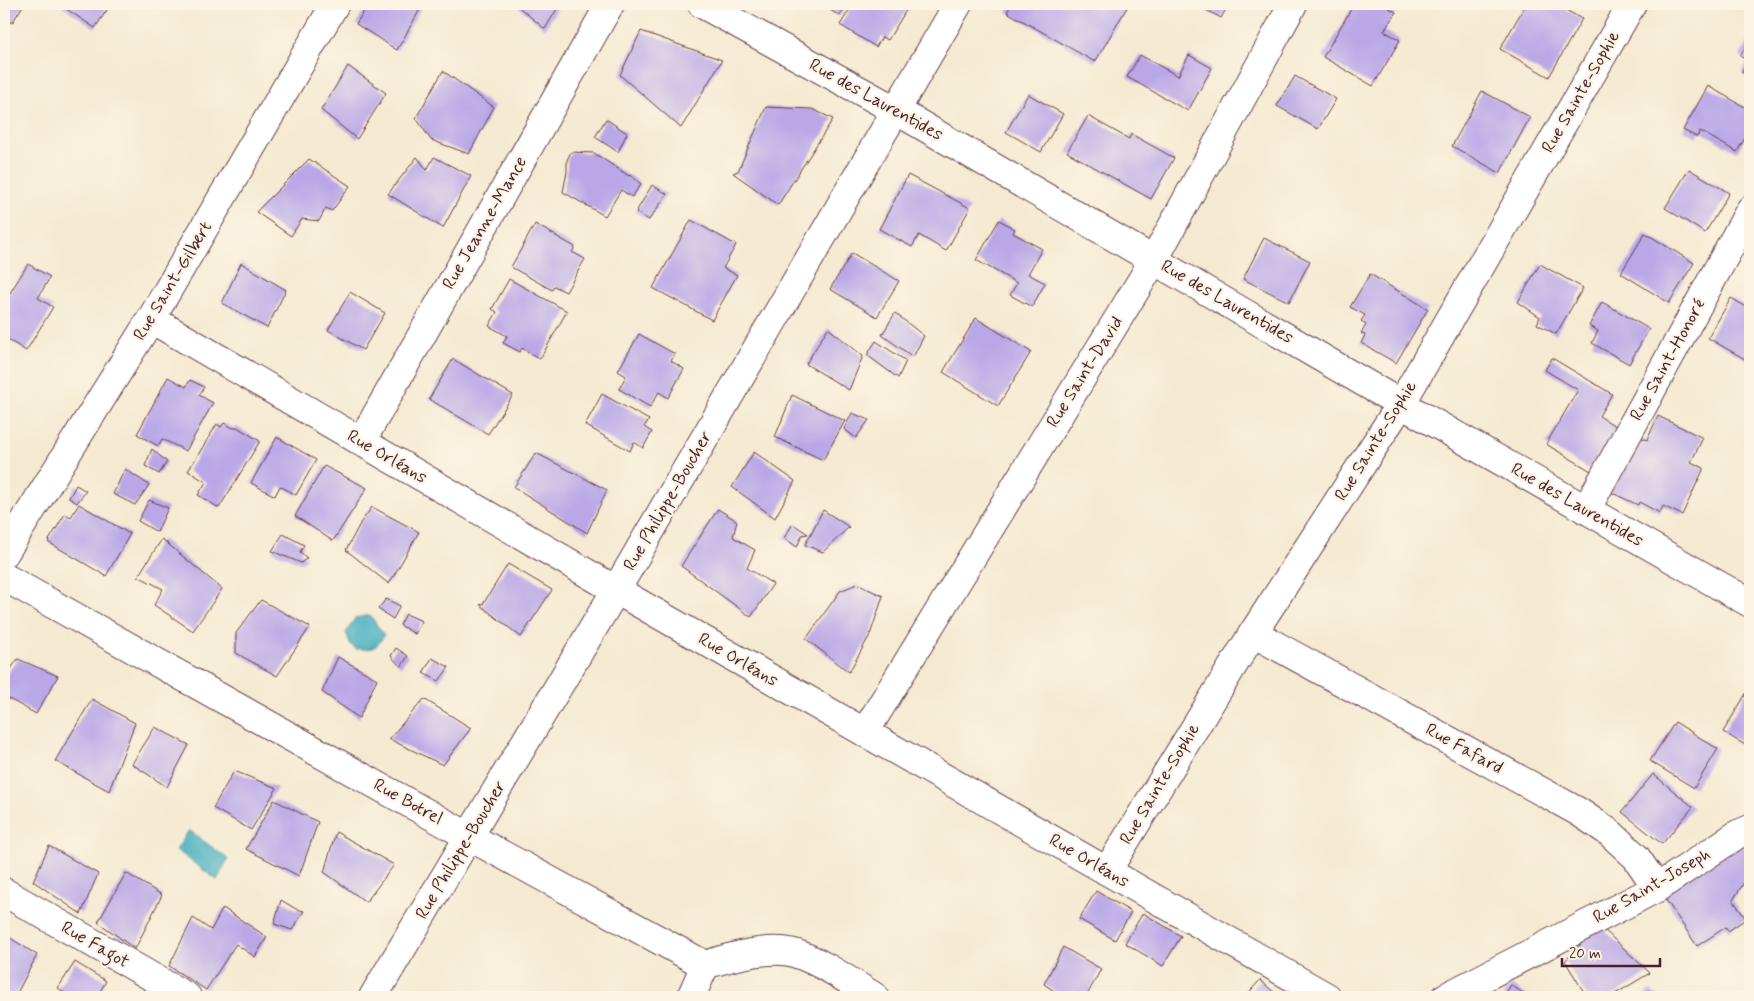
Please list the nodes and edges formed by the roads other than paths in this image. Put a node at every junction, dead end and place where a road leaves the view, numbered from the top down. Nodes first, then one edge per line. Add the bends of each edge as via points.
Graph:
1 (335, 4) edge
2 (610, 4) edge
3 (702, 4) edge
4 (958, 4) edge
5 (1293, 4) edge
6 (1632, 4) edge
7 (897, 110) junction
8 (1750, 210) edge
9 (1154, 260) junction
10 (151, 319) junction
11 (1401, 404) junction
12 (361, 442) junction
13 (1586, 510) junction
14 (4, 554) edge
15 (4, 577) edge
16 (616, 590) junction
17 (1750, 603) edge
18 (1253, 633) junction
19 (864, 732) junction
20 (1750, 829) edge
21 (468, 836) junction
22 (1107, 871) junction
23 (1656, 888) junction
24 (4, 892) edge
25 (705, 966) junction
26 (187, 997) edge
27 (374, 997) edge
28 (691, 997) edge
29 (875, 997) edge
30 (1327, 997) edge
31 (1446, 997) edge

1 - 10 street, Rue Saint-Gilbert
2 - 12 street, Rue Jeanne-Mance
3 - 7 street, Rue des Laurentides
4 - 7 street, Rue Philippe-Boucher
5 - 9 street, Rue Saint-David
6 - 11 street, Rue Sainte-Sophie
7 - 9 street, Rue des Laurentides
7 - 16 street, Rue Philippe-Boucher
8 - 13 street, Rue Saint-Honoré
9 - 11 street, Rue des Laurentides
9 - 19 street, Rue Saint-David
10 - 12 street, Rue Orléans
10 - 14 street, Rue Saint-Gilbert
11 - 13 street, Rue des Laurentides
11 - 18 street, Rue Sainte-Sophie
12 - 16 street, Rue Orléans
13 - 17 street, Rue des Laurentides
15 - 21 street, Rue Botrel
16 - 19 street, Rue Orléans
16 - 21 street, Rue Philippe-Boucher
18 - 22 street, Rue Sainte-Sophie
18 - 23 street, Rue Fafard via 1579,812 1610,833 1636,857
19 - 22 street, Rue Orléans
20 - 23 street, Rue Saint-Joseph
21 - 25 street, Rue Botrel
21 - 27 street, Rue Philippe-Boucher
22 - 30 street, Rue Orléans
23 - 31 street, Rue Saint-Joseph
24 - 26 street, Rue Fagot
25 - 28 street
25 - 29 street via 735,956 767,951 795,953

